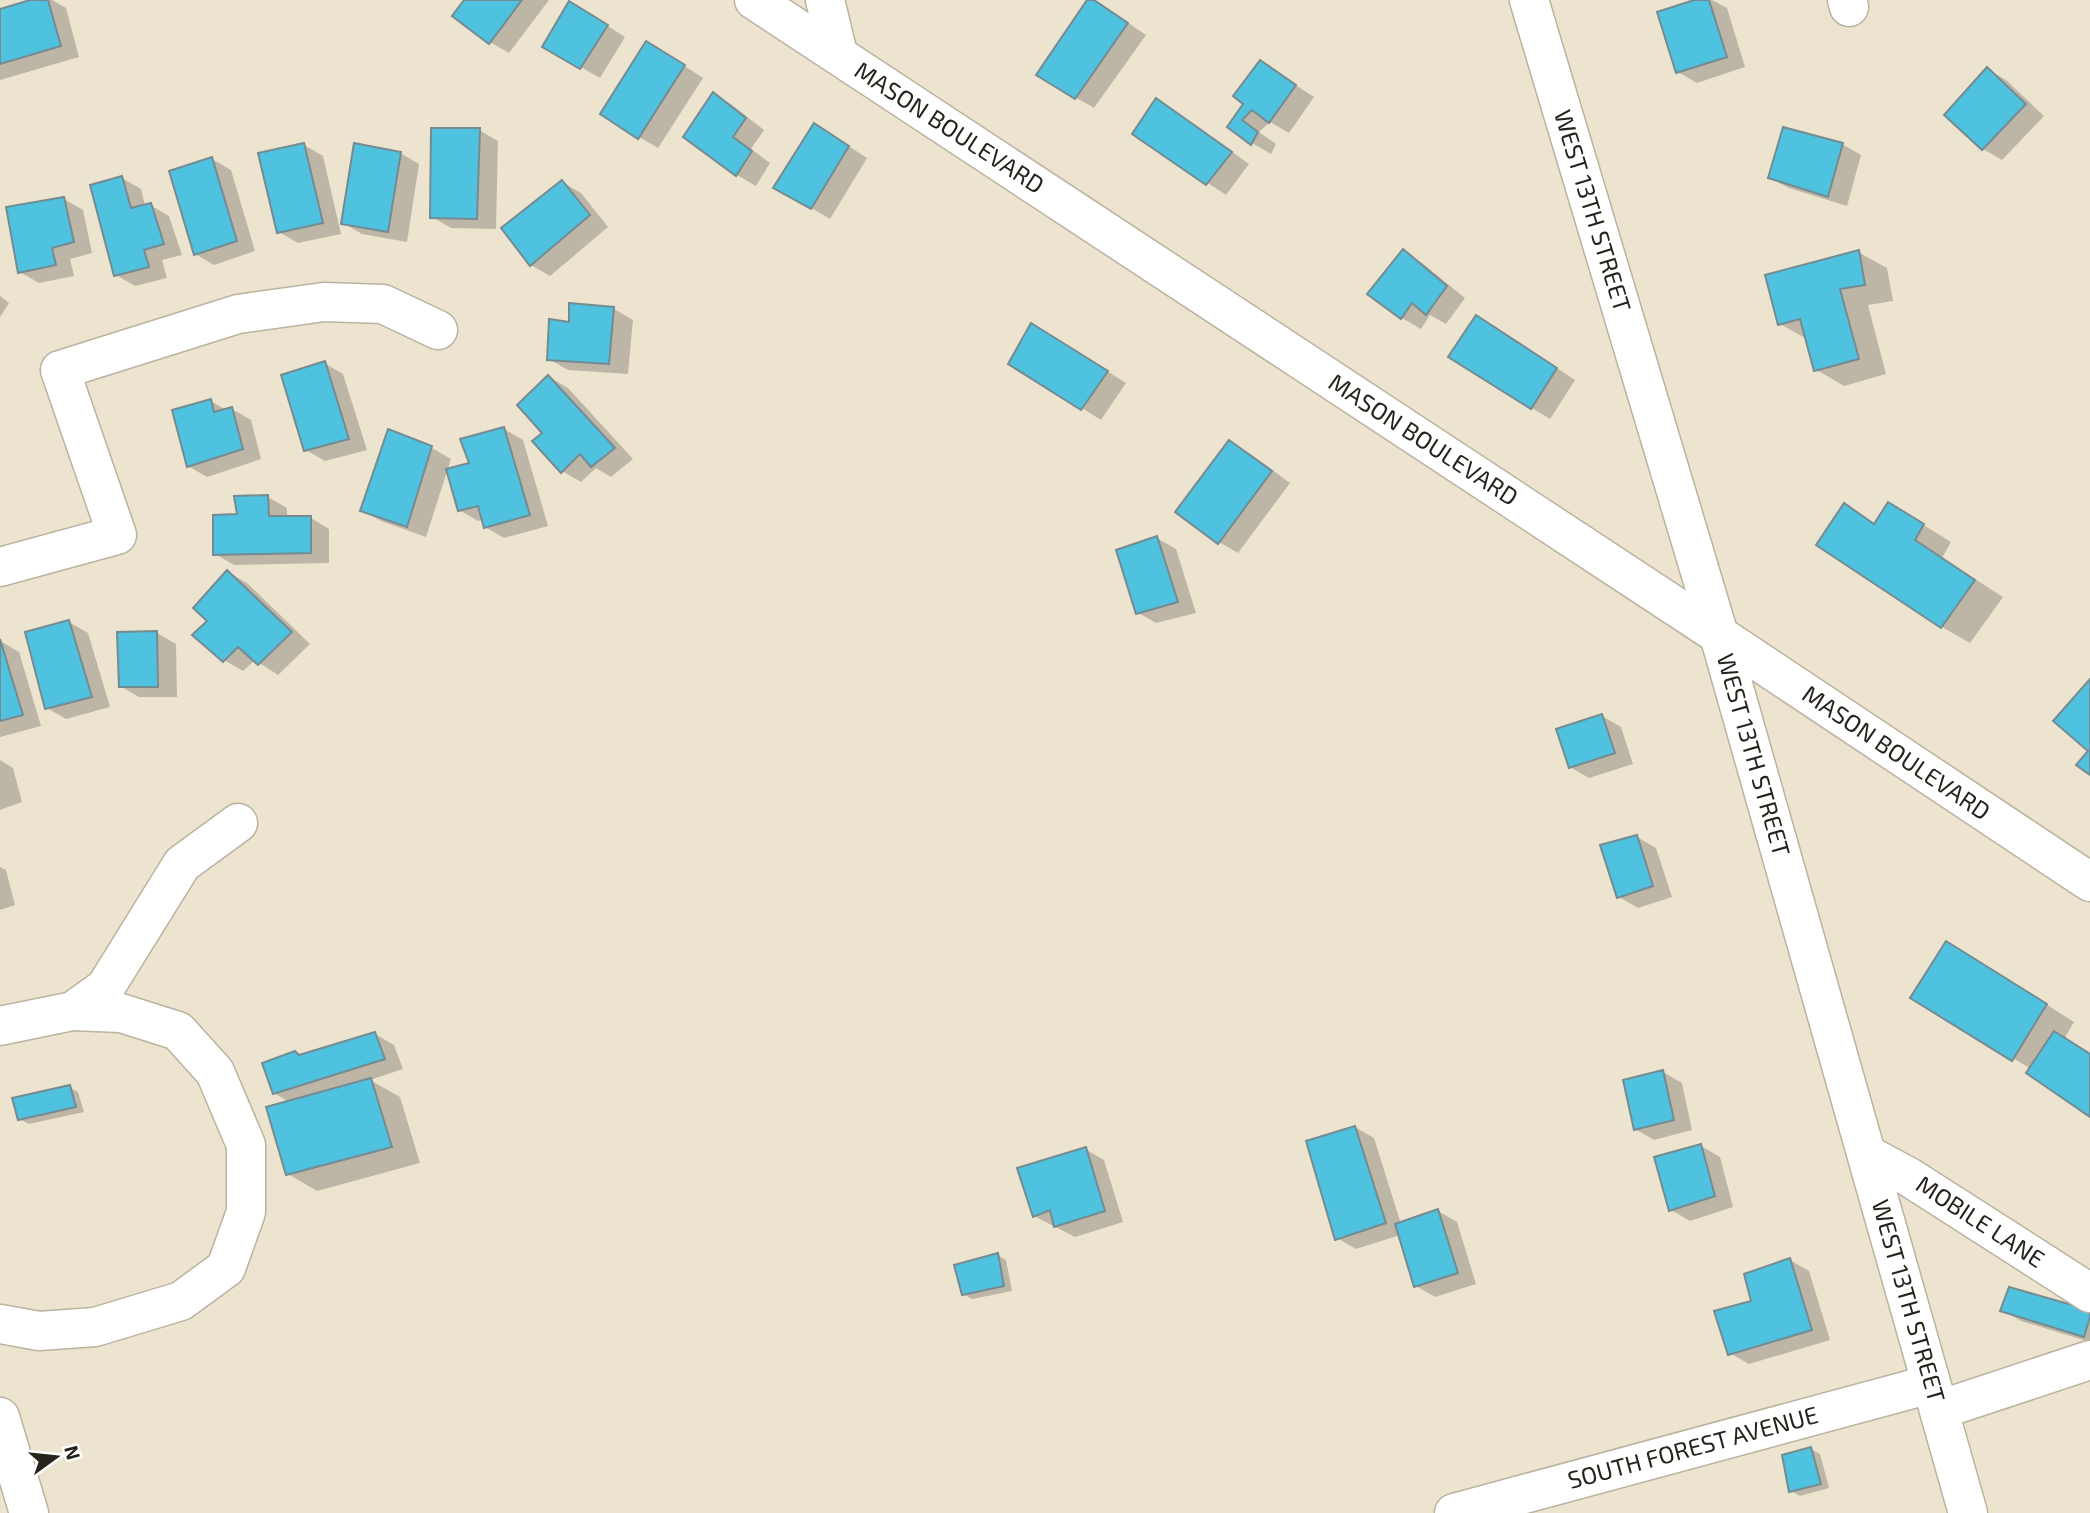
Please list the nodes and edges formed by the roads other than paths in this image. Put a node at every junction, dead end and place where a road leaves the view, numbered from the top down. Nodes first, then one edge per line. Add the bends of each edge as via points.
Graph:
1 (754, 0) edge
2 (825, 0) edge
3 (1529, 0) edge
4 (838, 54) junction
5 (438, 330) dead end
6 (0, 567) edge
7 (1719, 635) junction
8 (237, 823) dead end
9 (2090, 882) edge
10 (73, 1011) junction
11 (0, 1026) edge
12 (1868, 1155) junction
13 (2090, 1293) edge
14 (0, 1324) edge
15 (2090, 1360) edge
16 (1935, 1397) junction
17 (0, 1416) edge
18 (29, 1513) edge
19 (1454, 1513) edge
20 (1968, 1513) edge

1 - 4 street, MASON BOULEVARD
2 - 4 street
3 - 7 street, WEST 13TH STREET
4 - 7 street, MASON BOULEVARD
5 - 6 street via 383,304 324,302 238,314 60,370 117,535
7 - 9 street, MASON BOULEVARD
7 - 12 street, WEST 13TH STREET
8 - 10 street via 182,864 105,988
10 - 11 street
10 - 14 street via 121,1013 178,1031 215,1072 246,1144 246,1212 226,1268 181,1301 95,1327 39,1331
12 - 13 street, MOBILE LANE
12 - 16 street, WEST 13TH STREET
15 - 16 street, SOUTH FOREST AVENUE
16 - 19 street, SOUTH FOREST AVENUE
16 - 20 street, WEST 13TH STREET
17 - 18 street

